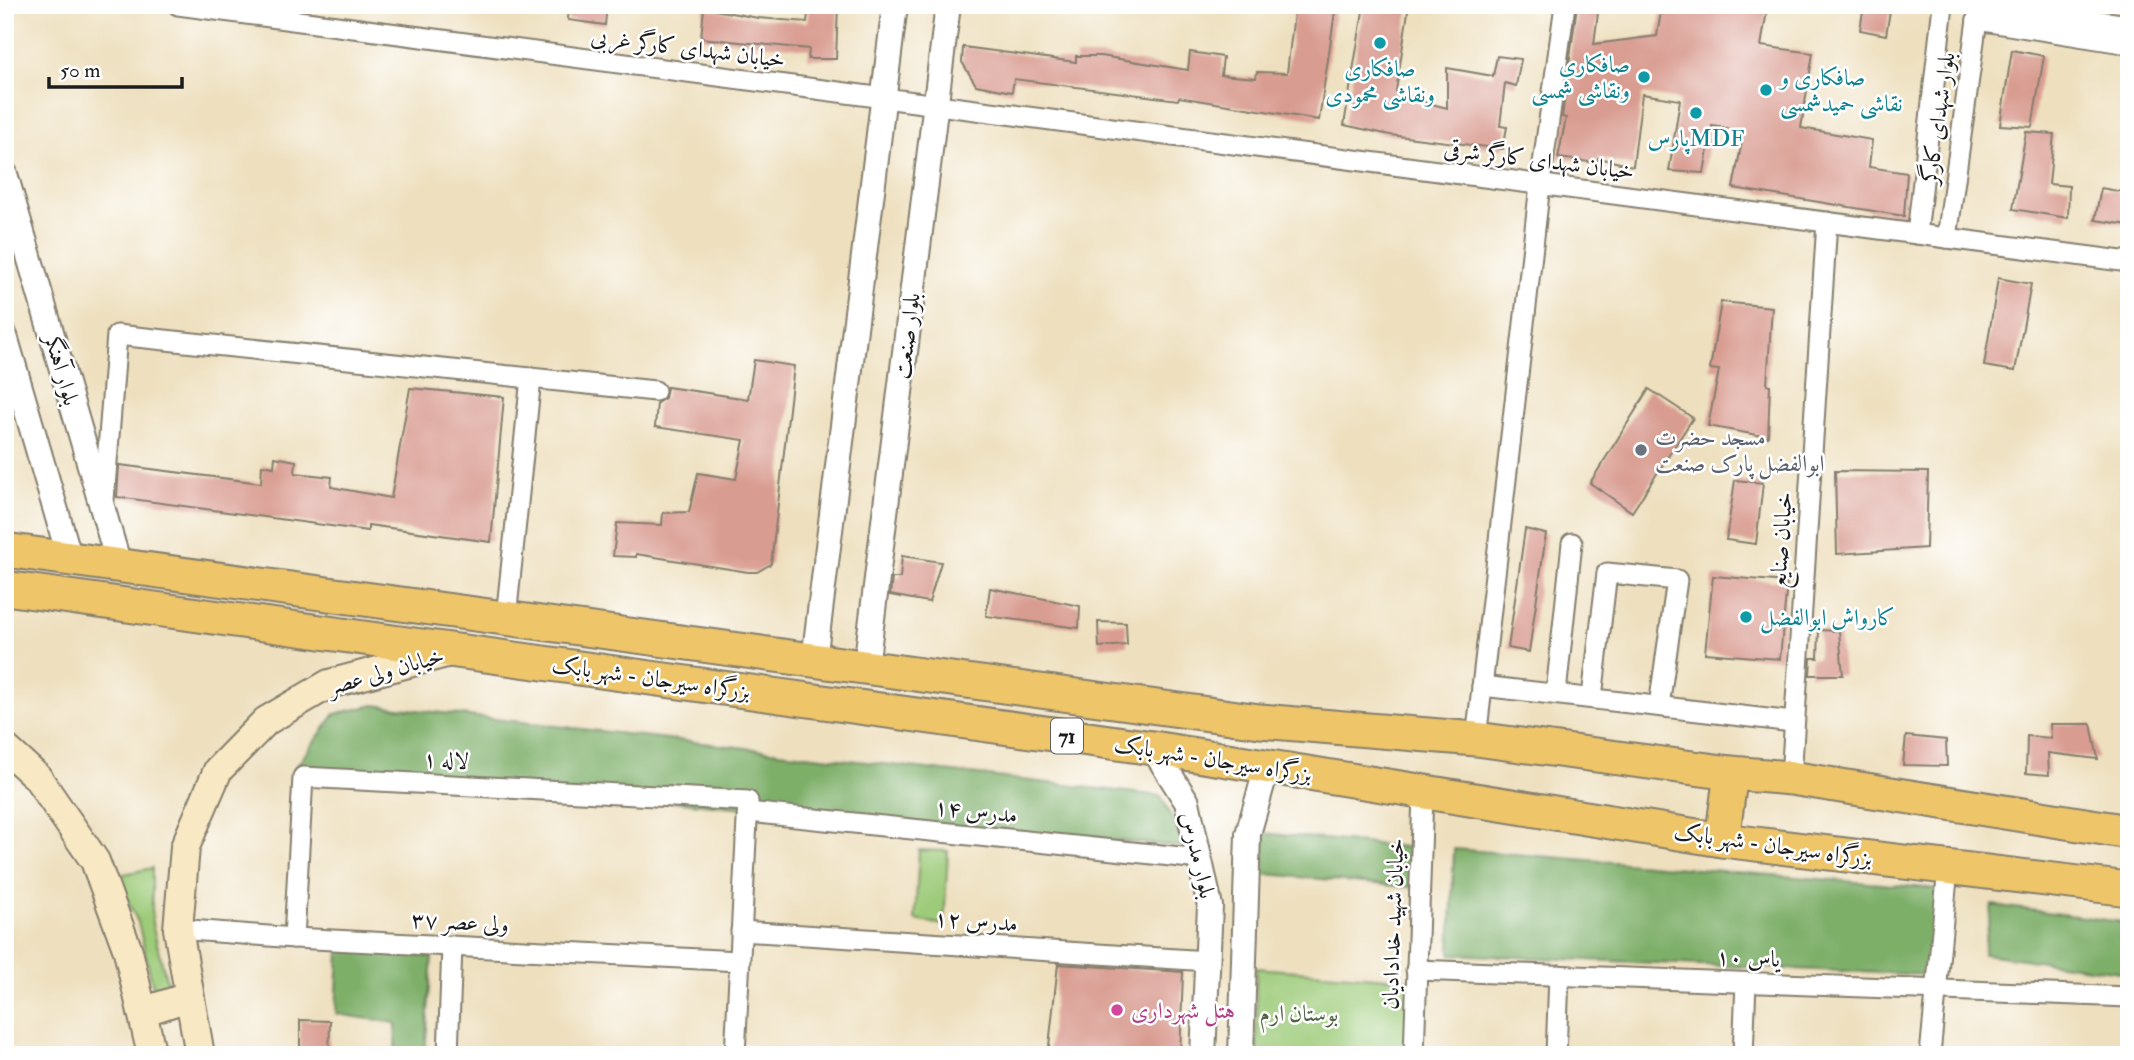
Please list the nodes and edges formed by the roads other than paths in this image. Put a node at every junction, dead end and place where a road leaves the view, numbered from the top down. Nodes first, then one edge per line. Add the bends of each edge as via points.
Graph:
1 (178, 5) edge
2 (895, 5) edge
3 (948, 5) edge
4 (1565, 5) edge
5 (1943, 5) edge
6 (1979, 10) edge
7 (2129, 25) edge
8 (2129, 44) edge
9 (884, 98) junction
10 (939, 106) junction
11 (5, 174) edge
12 (1540, 184) junction
13 (1828, 222) junction
14 (1917, 234) junction
15 (1947, 238) junction
16 (2129, 262) edge
17 (5, 336) edge
18 (531, 378) junction
19 (655, 391) dead end
20 (103, 512) junction
21 (1572, 543) dead end
22 (5, 550) edge
23 (70, 559) junction
24 (119, 565) junction
25 (5, 588) edge
26 (506, 618) junction
27 (456, 651) junction
28 (814, 660) junction
29 (866, 667) junction
30 (1482, 686) junction
31 (1556, 693) junction
32 (1592, 697) junction
33 (1659, 706) junction
34 (1793, 722) junction
35 (1476, 739) junction
36 (5, 748) edge
37 (1153, 748) junction
38 (1267, 767) junction
39 (1731, 773) junction
40 (1791, 778) junction
41 (1423, 794) junction
42 (748, 807) junction
43 (2129, 832) edge
44 (1722, 840) junction
45 (1200, 859) junction
46 (1948, 868) junction
47 (2129, 889) edge
48 (1210, 906) junction
49 (1245, 908) junction
50 (178, 929) junction
51 (741, 931) junction
52 (294, 938) junction
53 (453, 946) junction
54 (739, 961) junction
55 (1208, 961) junction
56 (1416, 970) junction
57 (1559, 975) junction
58 (1746, 983) junction
59 (1935, 989) junction
60 (188, 997) junction
61 (2129, 998) edge
62 (142, 1012) junction
63 (152, 1055) edge
64 (200, 1055) edge
65 (448, 1055) edge
66 (735, 1055) edge
67 (1203, 1055) edge
68 (1241, 1055) edge
69 (1414, 1055) edge
70 (1556, 1055) edge
71 (1743, 1055) edge
72 (1930, 1055) edge

1 - 9 street, خیابان شهدای کارگر غربی
2 - 9 street
3 - 10 street, بلوار صنعت
4 - 12 street
5 - 14 street, بلوار شهدای کارگر
6 - 7 street
6 - 8 street
6 - 15 street, بلوار شهدای کارگر
9 - 10 street, خیابان شهدای کارگر غربی
9 - 28 street
10 - 12 street, خیابان شهدای کارگر شرقی
10 - 29 street, بلوار صنعت
11 - 20 street, بلوار آهنگر
12 - 13 street, خیابان شهدای کارگر شرقی
12 - 30 street
13 - 14 street, خیابان شهدای کارگر شرقی
13 - 34 street, خیابان صنایع
14 - 15 street, خیابان شهدای کارگر شرقی
15 - 16 street, خیابان شهدای کارگر شرقی
17 - 23 street, بلوار آهنگر
18 - 19 street
18 - 20 street via 117,335
18 - 26 street
20 - 24 street, بلوار آهنگر
21 - 31 street
22 - 23 highway, بزرگراه سیرجان - شهر بابک / 71
23 - 24 highway, بزرگراه سیرجان - شهر بابک / 71
24 - 26 highway, بزرگراه سیرجان - شهر بابک / 71
25 - 27 highway, بزرگراه سیرجان - شهر بابک / 71
26 - 28 highway, بزرگراه سیرجان - شهر بابک / 71
27 - 37 highway, بزرگراه سیرجان - شهر بابک / 71
27 - 50 main road, خیابان ولی عصر via 329,684 266,721 218,770 185,847
28 - 29 highway, بزرگراه سیرجان - شهر بابک / 71
29 - 35 highway, بزرگراه سیرجان - شهر بابک / 71 via 1260,721
30 - 31 street
30 - 35 street
31 - 32 street
32 - 33 street
32 - 33 street via 1607,573 1677,580
33 - 34 street
34 - 40 street, خیابان صنایع
35 - 39 highway, بزرگراه سیرجان - شهر بابک / 71
36 - 62 main road via 37,777 95,860 128,951
37 - 38 highway, بزرگراه سیرجان - شهر بابک / 71
37 - 45 street, بلوار مدرس via 1187,802
38 - 41 highway, بزرگراه سیرجان - شهر بابک / 71
38 - 49 street, بلوار مدرس via 1248,834
39 - 40 highway, بزرگراه سیرجان - شهر بابک / 71
39 - 44 highway
40 - 43 highway, بزرگراه سیرجان - شهر بابک / 71
41 - 44 highway, بزرگراه سیرجان - شهر بابک / 71
41 - 56 street, خیابان شهید خدادادیان
42 - 45 street, مدرس ۱۴
42 - 51 street
42 - 52 street, لاله ۱ via 303,777
44 - 46 highway, بزرگراه سیرجان - شهر بابک / 71
45 - 48 street, بلوار مدرس
46 - 47 highway, بزرگراه سیرجان - شهر بابک / 71
46 - 59 street
48 - 49 street via 1227,903
48 - 55 street, بلوار مدرس
49 - 68 street, بلوار مدرس
50 - 52 street, ولی عصر ۳۷
50 - 60 main road, خیابان ولی عصر
51 - 54 street
51 - 55 street, مدرس ۱۲
52 - 53 street, ولی عصر ۳۷
53 - 54 street, ولی عصر ۳۷
53 - 65 street
54 - 66 street
55 - 67 street, بلوار مدرس
56 - 57 street, یاس ۱۰
56 - 69 street, خیابان شهید خدادادیان
57 - 58 street, یاس ۱۰
57 - 70 street
58 - 59 street, یاس ۱۰
58 - 71 street
59 - 61 street, یاس ۱۰
59 - 72 street
60 - 62 main road
60 - 64 main road, خیابان ولی عصر
62 - 63 main road

